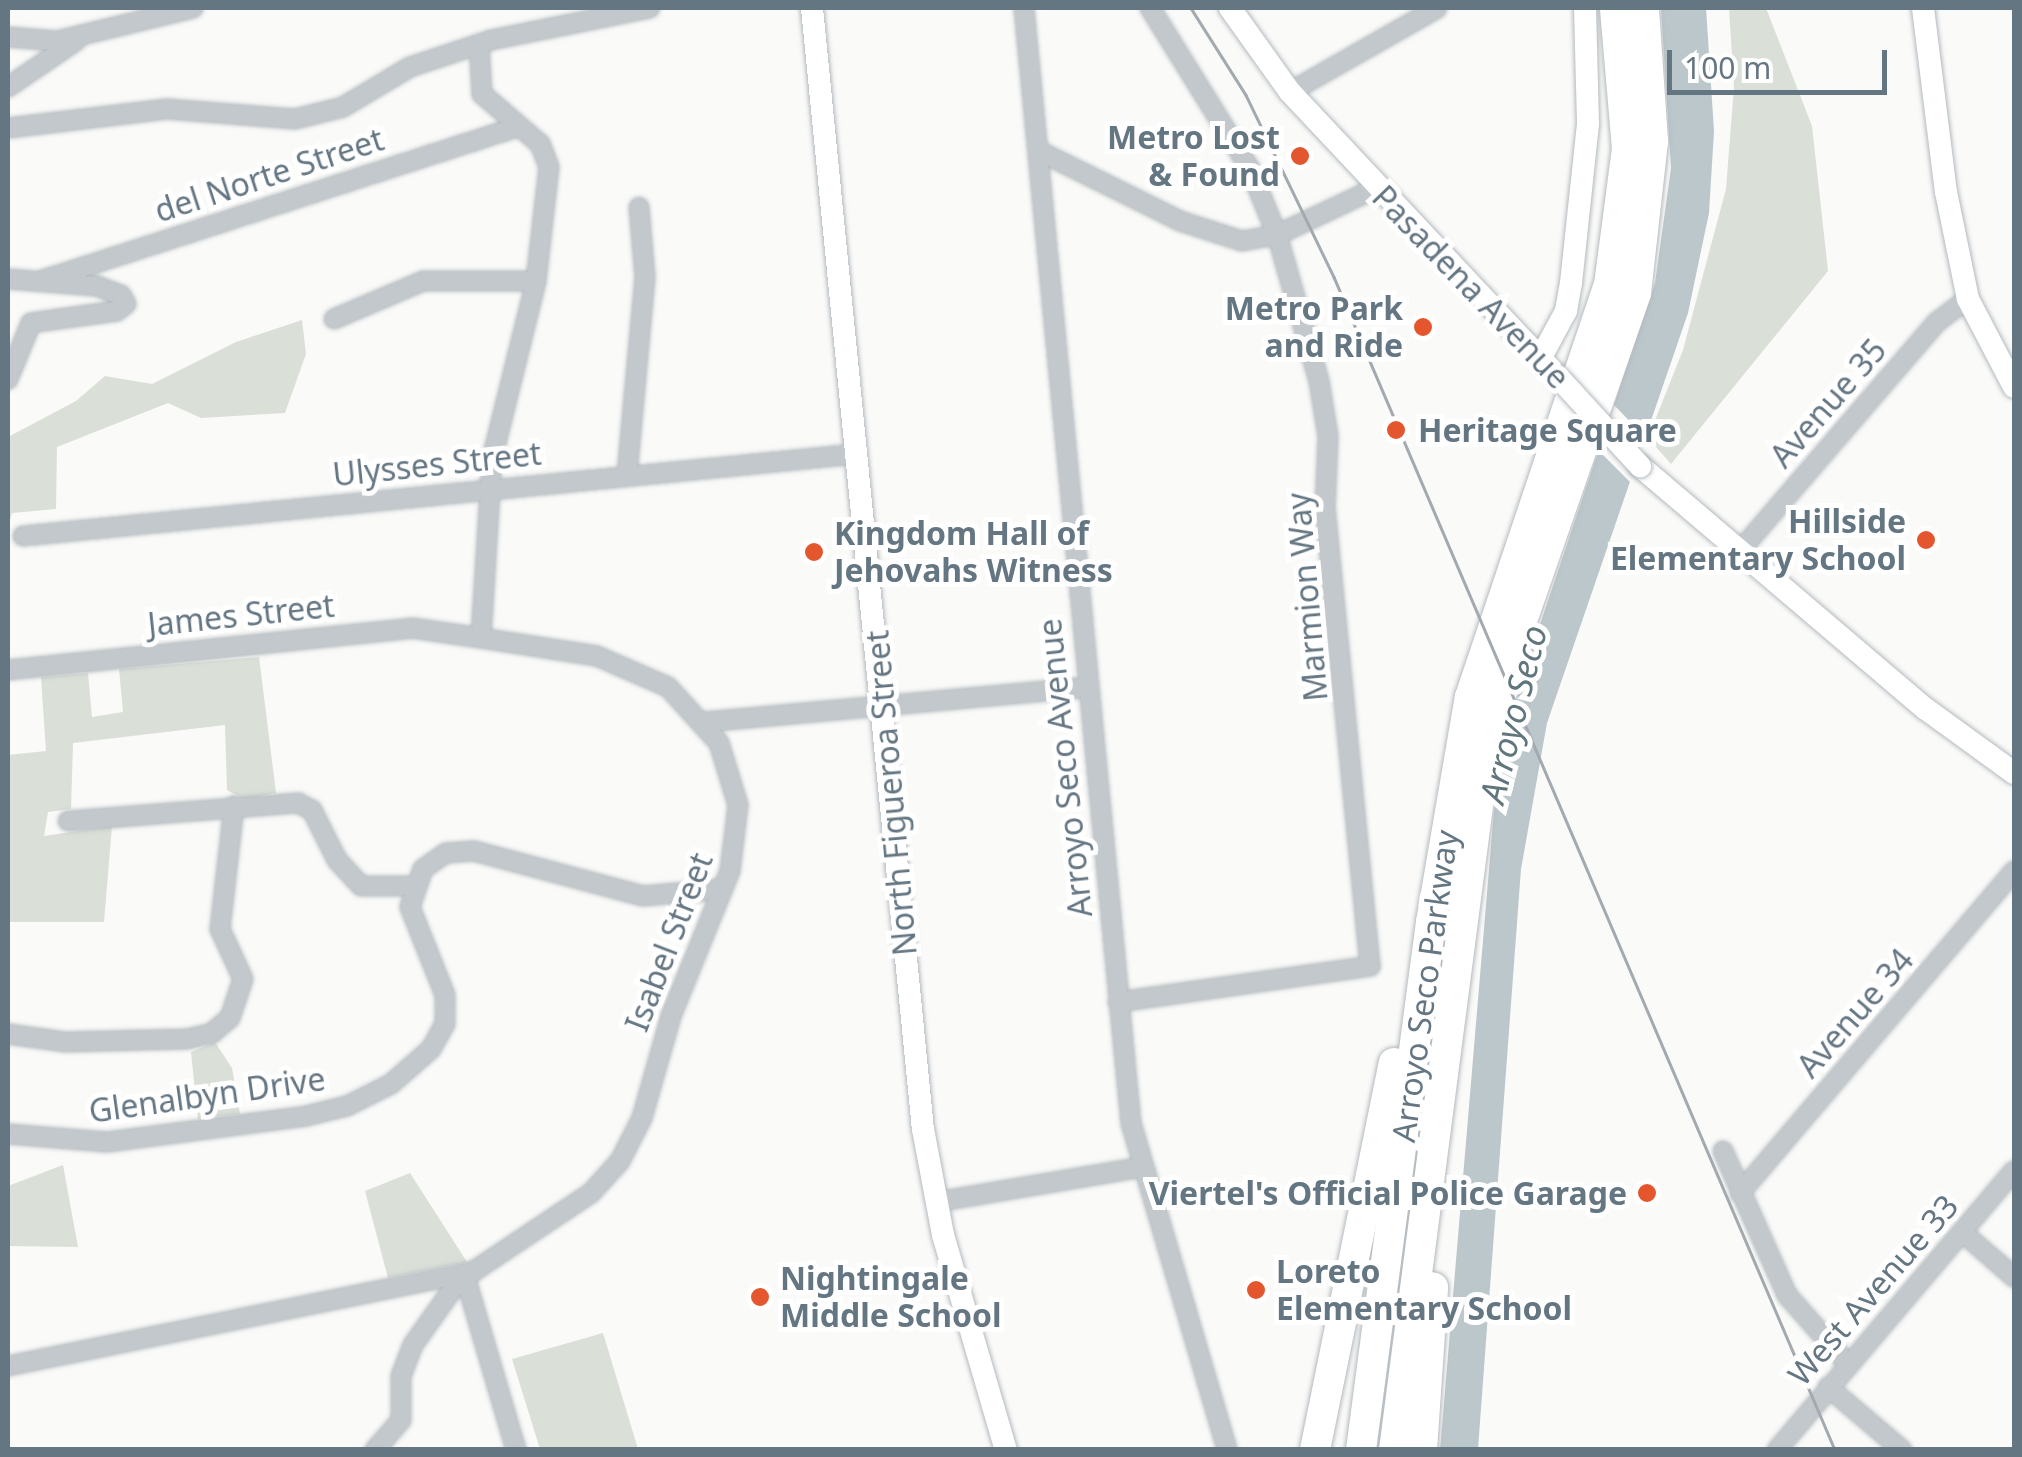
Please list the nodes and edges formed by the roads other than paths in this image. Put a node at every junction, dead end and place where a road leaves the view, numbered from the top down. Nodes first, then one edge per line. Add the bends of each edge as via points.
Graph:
1 (134, 8) edge
2 (193, 8) edge
3 (650, 8) edge
4 (812, 8) edge
5 (1024, 8) edge
6 (1150, 8) edge
7 (1230, 8) edge
8 (1437, 8) edge
9 (1585, 8) edge
10 (1615, 8) edge
11 (1644, 8) edge
12 (1923, 8) edge
13 (88, 32) junction
14 (8, 37) edge
15 (479, 44) junction
16 (8, 87) edge
17 (1290, 92) junction
18 (516, 127) junction
19 (8, 128) edge
20 (1039, 151) junction
21 (1376, 188) junction
22 (639, 208) dead end
23 (1277, 235) junction
24 (8, 280) edge
25 (40, 281) junction
26 (536, 281) junction
27 (1968, 299) junction
28 (334, 319) dead end
29 (1540, 359) junction
30 (8, 379) edge
31 (2014, 386) edge
32 (857, 454) junction
33 (627, 475) junction
34 (489, 488) junction
35 (22, 536) dead end
36 (1739, 552) junction
37 (481, 638) junction
38 (8, 670) edge
39 (1086, 687) junction
40 (881, 704) junction
41 (705, 722) junction
42 (2014, 773) edge
43 (234, 806) junction
44 (68, 822) dead end
45 (2014, 872) edge
46 (414, 886) junction
47 (722, 889) junction
48 (1455, 960) junction
49 (1422, 990) junction
50 (1118, 1002) junction
51 (8, 1034) edge
52 (8, 1134) edge
53 (1722, 1151) dead end
54 (1142, 1167) junction
55 (2014, 1171) edge
56 (1740, 1192) junction
57 (936, 1202) junction
58 (1962, 1232) junction
59 (464, 1273) junction
60 (2014, 1278) edge
61 (1847, 1363) junction
62 (8, 1366) edge
63 (1828, 1386) junction
64 (375, 1450) edge
65 (516, 1450) edge
66 (1006, 1450) edge
67 (1228, 1450) edge
68 (1316, 1450) edge
69 (1361, 1450) edge
70 (1394, 1450) edge
71 (1422, 1450) edge
72 (1776, 1450) edge
73 (1902, 1450) edge

1 - 13 street
2 - 13 street
3 - 15 street
4 - 32 main road, North Figueroa Street
5 - 20 street, Arroyo Seco Avenue
6 - 23 street, Marmion Way via 1222,119
7 - 17 main road, Pasadena Avenue
8 - 17 street
9 - 29 main road via 1588,124 1571,283 1566,311
10 - 49 highway, Arroyo Seco Parkway via 1627,149 1609,285 1470,697
11 - 48 highway, Arroyo Seco Parkway via 1653,141 1636,293 1516,638 1484,760
12 - 27 main road via 1946,192
13 - 14 street via 40,42
13 - 16 street
15 - 18 street via 482,94
15 - 19 street via 410,66 343,107 295,119 168,108
17 - 21 main road, Pasadena Avenue
18 - 25 street, del Norte Street
18 - 26 street via 540,144 550,167
20 - 23 street via 1214,234 1242,241
20 - 39 street, Arroyo Seco Avenue
21 - 23 street
21 - 29 main road, Pasadena Avenue
22 - 33 street via 646,277
23 - 50 street, Marmion Way via 1320,382 1328,436 1326,509 1370,966
24 - 25 street
25 - 30 street via 108,289 126,304 117,312 31,324
26 - 28 street via 423,281
26 - 34 street via 498,417
27 - 31 main road
27 - 36 street, Avenue 35 via 1938,322
29 - 36 main road, Pasadena Avenue, bridge via 1640,466
32 - 33 street, Ulysses Street
32 - 40 main road, North Figueroa Street
33 - 34 street, Ulysses Street
34 - 35 street, Ulysses Street
34 - 37 street
36 - 42 main road, Pasadena Avenue via 1926,709
37 - 38 street, James Street via 412,628
37 - 41 street, Isabel Street via 623,663 668,687
39 - 40 street
39 - 50 street, Arroyo Seco Avenue
40 - 41 street
40 - 57 main road, North Figueroa Street
41 - 47 street, Isabel Street via 728,762 738,805 736,850
43 - 44 street
43 - 46 street via 298,802 312,810 336,860 360,886
43 - 51 street via 220,929 243,979 230,1018 212,1033 188,1039 66,1042
45 - 56 street, Avenue 34
46 - 47 street via 432,861 461,850 642,896
46 - 52 street, Glenalbyn Drive via 413,921 447,1011 432,1049 391,1084 347,1106 270,1121 107,1142
47 - 59 street, Isabel Street via 671,1016 642,1118 620,1161 591,1193
48 - 70 highway, Arroyo Seco Parkway
48 - 71 highway
49 - 68 highway via 1398,1045
49 - 69 highway, Arroyo Seco Parkway
50 - 54 street, Arroyo Seco Avenue
53 - 56 street
54 - 57 street
54 - 67 street, Arroyo Seco Avenue
55 - 58 street, West Avenue 33
56 - 61 street via 1787,1295
57 - 66 main road, North Figueroa Street
58 - 60 street
58 - 61 street, West Avenue 33
59 - 62 street, Isabel Street
59 - 64 street via 413,1344 401,1376 401,1420
59 - 65 street
61 - 63 street, West Avenue 33
63 - 72 street, West Avenue 33
63 - 73 street

